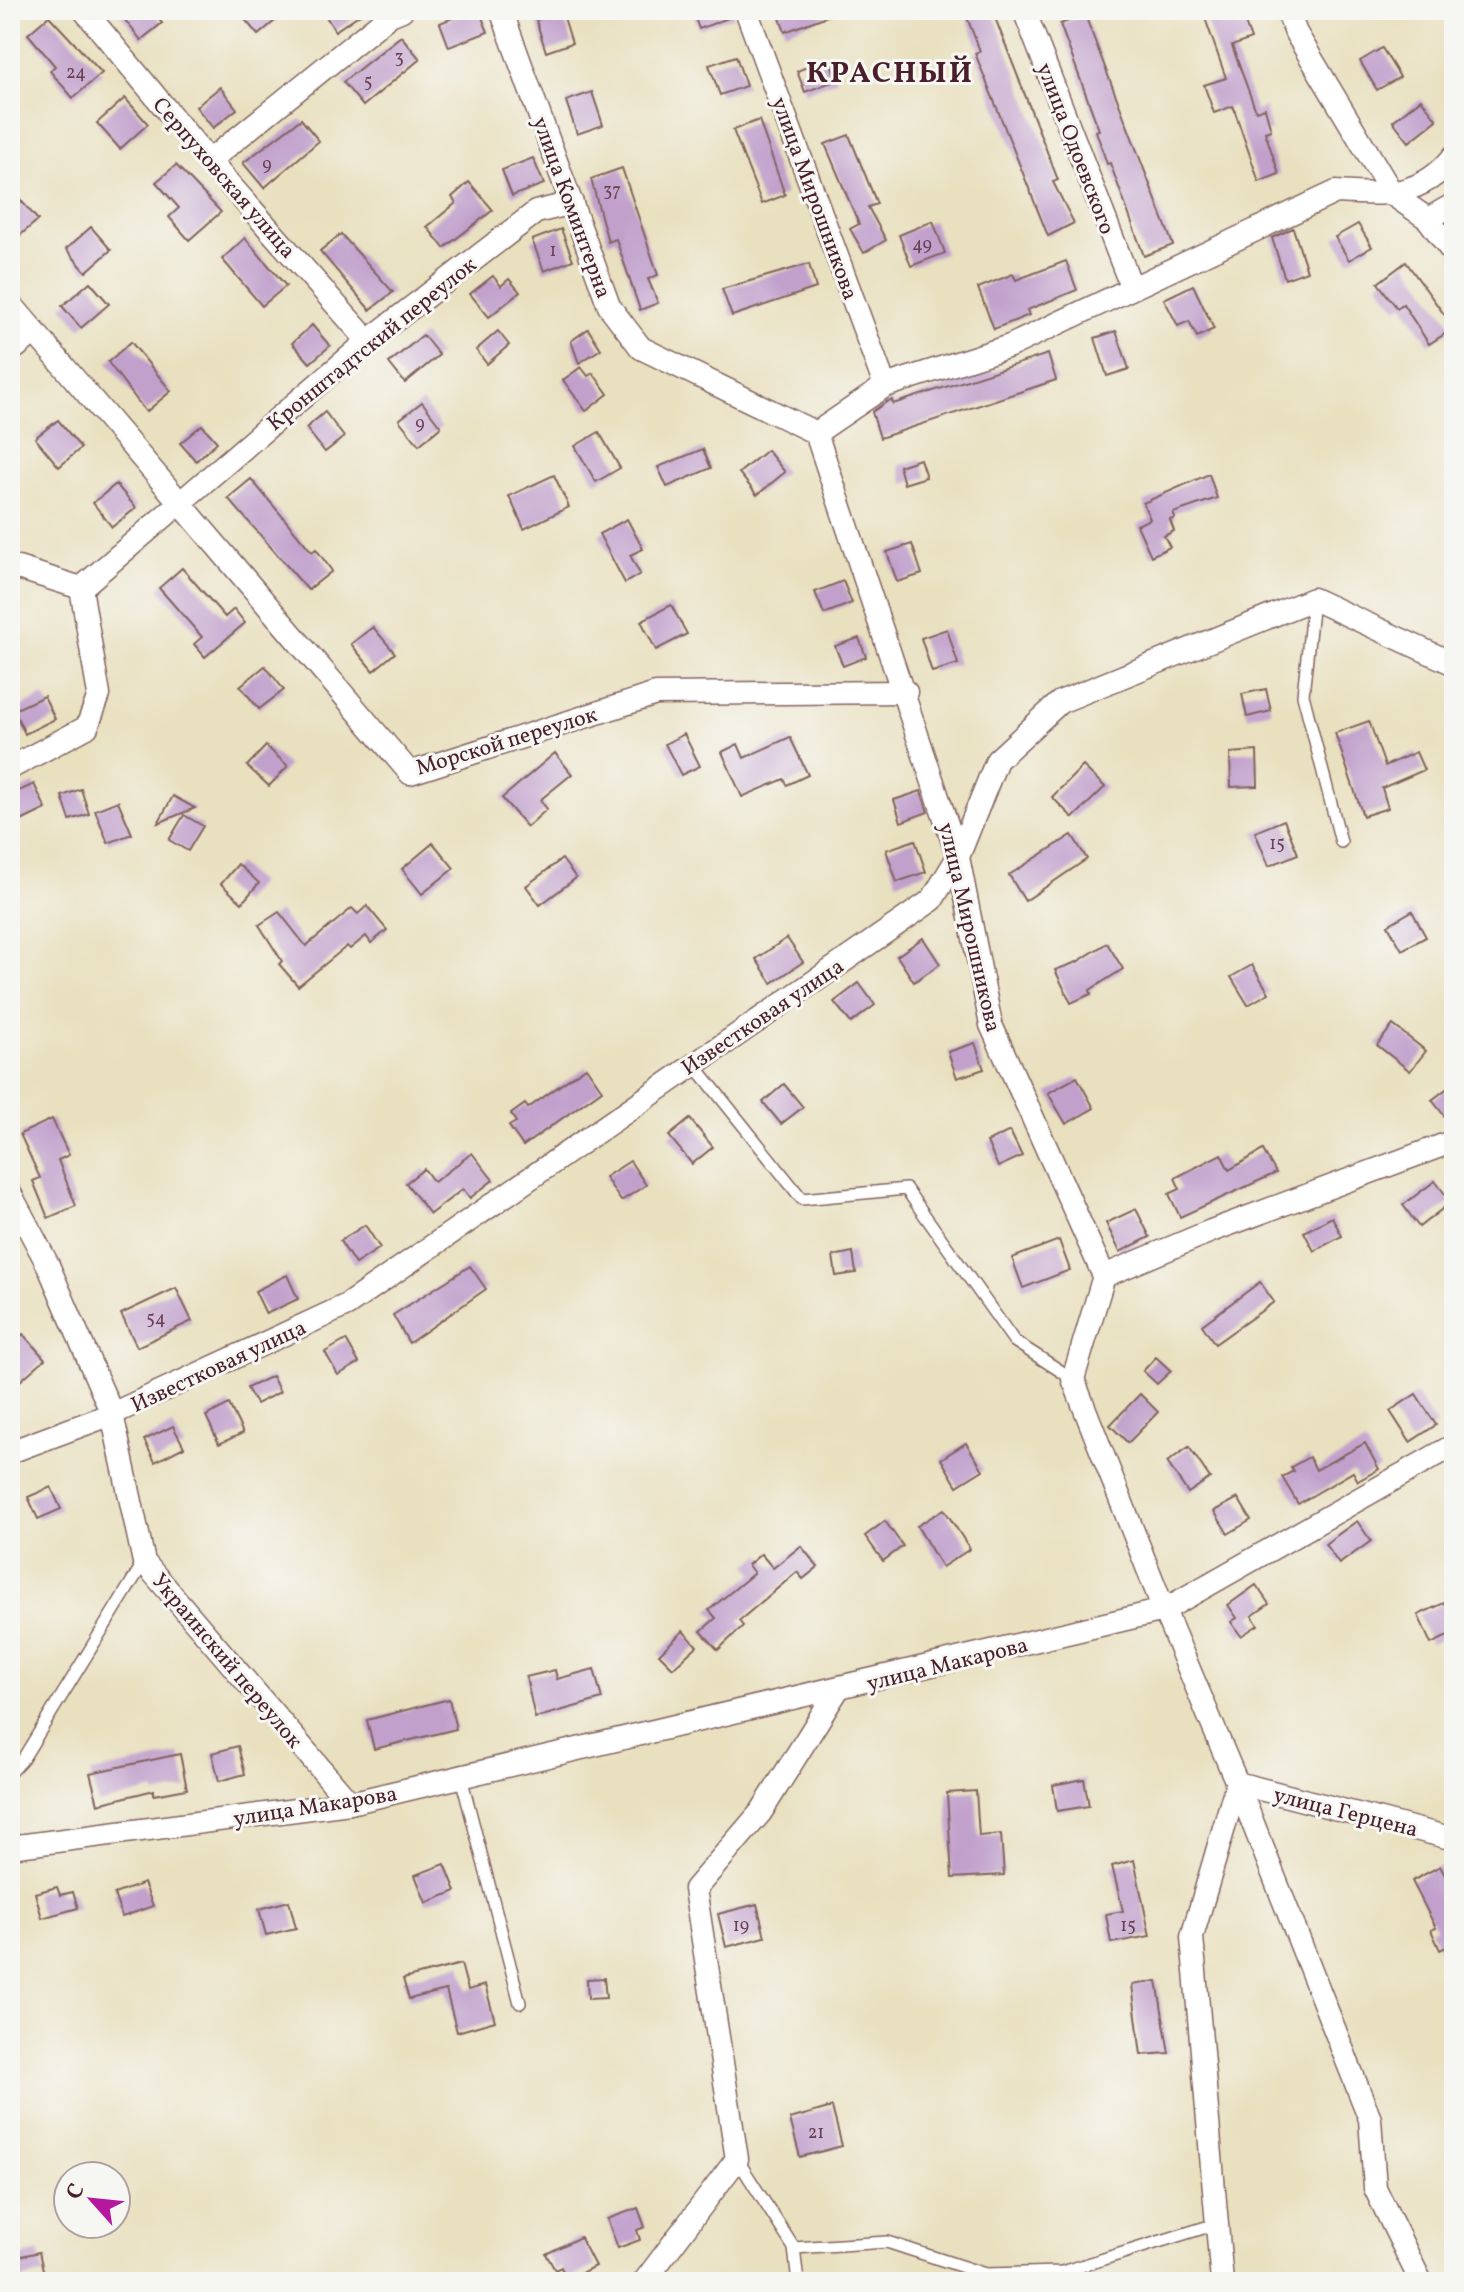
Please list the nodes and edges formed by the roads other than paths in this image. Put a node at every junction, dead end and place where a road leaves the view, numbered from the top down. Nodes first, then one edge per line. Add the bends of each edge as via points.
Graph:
1 (84, 10) edge
2 (402, 10) edge
3 (501, 10) edge
4 (746, 10) edge
5 (1024, 10) edge
6 (1287, 10) edge
7 (1454, 156) edge
8 (209, 161) junction
9 (1393, 195) junction
10 (572, 203) junction
11 (1454, 204) edge
12 (1428, 219) junction
13 (1454, 254) edge
14 (1131, 286) junction
15 (10, 303) edge
16 (35, 332) junction
17 (368, 341) junction
18 (10, 352) edge
19 (885, 386) junction
20 (816, 433) junction
21 (180, 502) junction
22 (10, 572) edge
23 (81, 588) junction
24 (1313, 599) junction
25 (1454, 664) edge
26 (906, 692) junction
27 (10, 768) edge
28 (1341, 842) dead end
29 (958, 857) junction
30 (693, 1063) junction
31 (1454, 1141) edge
32 (10, 1193) edge
33 (1104, 1276) junction
34 (1073, 1379) junction
35 (112, 1414) junction
36 (1454, 1445) edge
37 (10, 1452) edge
38 (144, 1562) junction
39 (1164, 1610) junction
40 (838, 1689) junction
41 (10, 1772) edge
42 (461, 1777) junction
43 (1237, 1783) junction
44 (350, 1803) junction
45 (1454, 1839) edge
46 (10, 1847) edge
47 (520, 2003) dead end
48 (737, 2159) junction
49 (1216, 2224) junction
50 (794, 2248) junction
51 (644, 2282) edge
52 (798, 2282) edge
53 (1222, 2282) edge
54 (1421, 2282) edge

1 - 8 street, Серпуховская улица
2 - 8 street
3 - 10 street, улица Коминтерна
4 - 19 street, улица Мирошникова
5 - 14 street, улица Одоевского
6 - 9 street
7 - 9 street via 1441,173
8 - 17 street, Серпуховская улица
9 - 12 street
9 - 14 street via 1336,192
10 - 17 street, Кронштадтский переулок via 536,212
10 - 20 street, улица Коминтерна via 609,306 641,348
11 - 12 street
12 - 13 street
14 - 19 street via 1010,346
15 - 16 street, Морской переулок
16 - 18 street
16 - 21 street, Морской переулок
17 - 21 street, Кронштадтский переулок
19 - 20 street
20 - 26 street, улица Мирошникова
21 - 23 street
21 - 26 street, Морской переулок via 410,773 656,694
22 - 23 street via 18,568
23 - 27 street via 99,695 87,727
24 - 25 street
24 - 28 lane via 1303,695
24 - 29 street, Известковая улица via 1060,702 997,760
26 - 29 street, улица Мирошникова
29 - 30 street, Известковая улица via 932,900
29 - 33 street, улица Мирошникова via 991,1025
30 - 34 lane via 802,1199 906,1189 1014,1341
30 - 35 street, Известковая улица via 347,1305
31 - 33 street
32 - 35 street, Украинский переулок via 48,1265
33 - 34 street
34 - 39 street
35 - 37 street, Известковая улица
35 - 38 street, Украинский переулок
36 - 39 street, улица Макарова
38 - 41 lane
38 - 44 street, Украинский переулок
39 - 40 street, улица Макарова
39 - 43 street
40 - 42 street, улица Макарова
40 - 48 street via 761,1812 695,1889
42 - 44 street, улица Макарова
42 - 47 lane
43 - 45 street, улица Герцена
43 - 49 street via 1192,1937
43 - 54 street via 1370,2119 1375,2188
44 - 46 street, улица Макарова
48 - 50 lane
48 - 51 street
49 - 50 lane via 1062,2272 985,2274 887,2242
49 - 53 street
50 - 52 lane

